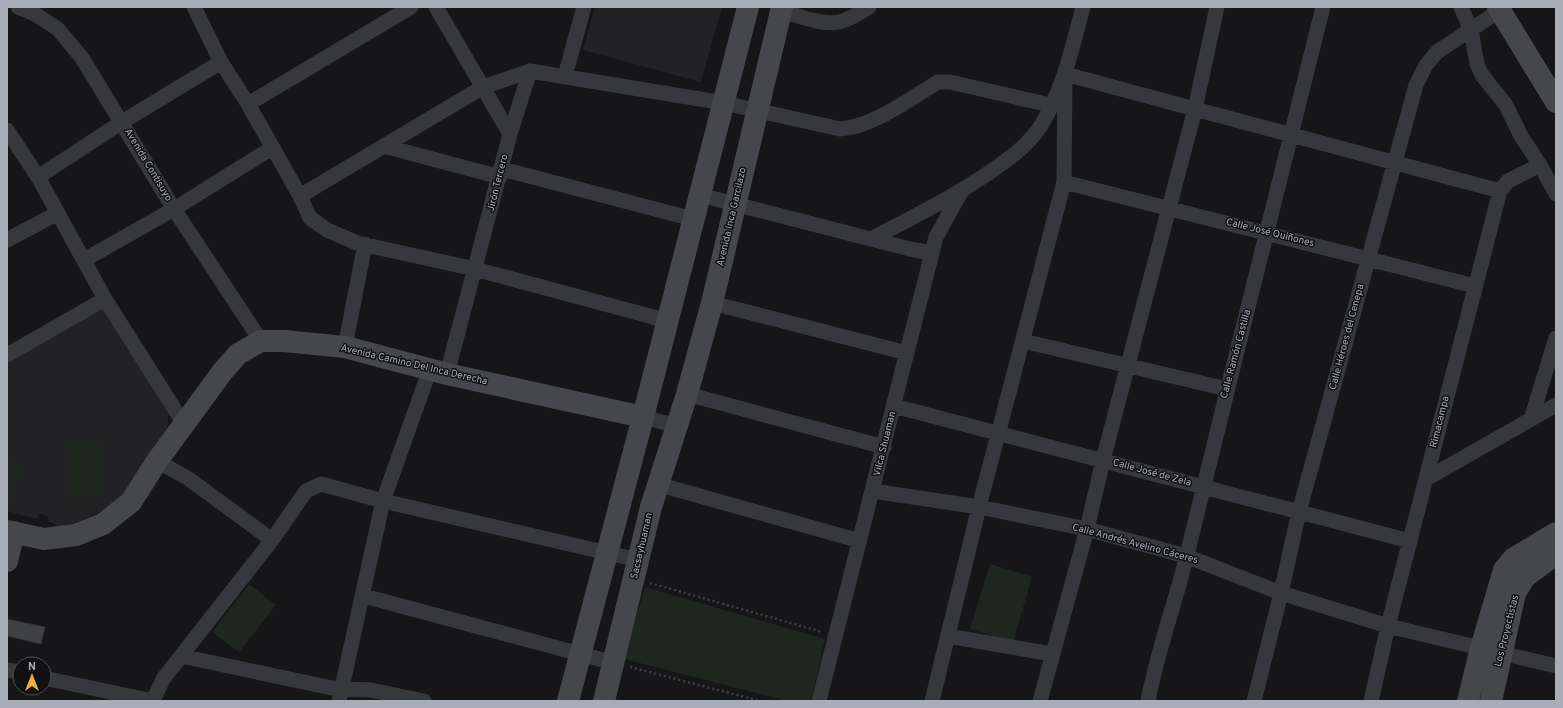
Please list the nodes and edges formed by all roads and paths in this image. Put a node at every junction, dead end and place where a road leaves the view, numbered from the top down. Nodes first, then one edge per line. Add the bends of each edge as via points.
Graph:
1 (18, 7) edge
2 (411, 7) edge
3 (436, 7) edge
4 (584, 7) edge
5 (748, 7) edge
6 (869, 7) edge
7 (1083, 7) edge
8 (1217, 7) edge
9 (1323, 7) edge
10 (1461, 7) edge
11 (1501, 8) edge
12 (199, 9) edge
13 (781, 9) edge
14 (1471, 30) junction
15 (221, 62) junction
16 (530, 71) junction
17 (1065, 74) junction
18 (565, 76) junction
19 (483, 87) junction
20 (1556, 101) edge
21 (724, 103) junction
22 (248, 104) junction
23 (1050, 105) junction
24 (1196, 109) junction
25 (756, 111) junction
26 (122, 122) junction
27 (7, 130) edge
28 (510, 134) junction
29 (1292, 135) junction
30 (384, 146) junction
31 (272, 148) junction
32 (1395, 163) junction
33 (1540, 165) junction
34 (501, 173) junction
35 (38, 177) junction
36 (1064, 182) junction
37 (1500, 191) junction
38 (961, 192) junction
39 (1556, 194) edge
40 (700, 195) junction
41 (300, 196) junction
42 (736, 204) junction
43 (1169, 208) junction
44 (174, 209) junction
45 (58, 213) junction
46 (693, 219) junction
47 (1268, 233) junction
48 (871, 239) junction
49 (7, 240) edge
50 (365, 244) junction
51 (932, 253) junction
52 (1369, 259) junction
53 (84, 260) junction
54 (475, 269) junction
55 (1475, 286) junction
56 (105, 299) junction
57 (712, 303) junction
58 (668, 320) junction
59 (1556, 338) edge
60 (260, 341) junction
61 (1023, 341) junction
62 (345, 347) junction
63 (907, 353) junction
64 (7, 355) edge
65 (1128, 366) junction
66 (438, 372) junction
67 (1227, 389) junction
68 (687, 394) junction
69 (1556, 405) edge
70 (894, 406) junction
71 (643, 417) junction
72 (1531, 419) junction
73 (184, 424) junction
74 (677, 426) junction
75 (998, 433) junction
76 (884, 448) junction
77 (1103, 460) junction
78 (157, 461) junction
79 (1426, 479) junction
80 (657, 484) junction
81 (1202, 486) junction
82 (873, 491) junction
83 (383, 501) junction
84 (979, 507) junction
85 (1299, 512) junction
86 (1087, 529) junction
87 (10, 531) edge
88 (1556, 533) edge
89 (272, 540) junction
90 (860, 541) junction
91 (1410, 541) junction
92 (607, 554) junction
93 (1556, 554) edge
94 (1186, 556) junction
95 (7, 561) edge
96 (636, 569) junction
97 (1281, 593) junction
98 (364, 596) junction
99 (1388, 626) junction
100 (836, 636) junction
101 (948, 636) junction
102 (1491, 650) junction
103 (581, 654) junction
104 (1052, 654) junction
105 (181, 656) junction
106 (614, 663) junction
107 (1556, 666) edge
108 (52, 680) edge
109 (340, 695) edge
110 (153, 701) edge
111 (424, 701) edge
112 (568, 701) edge
113 (604, 701) edge
114 (760, 701) edge
115 (819, 701) edge
116 (932, 701) edge
117 (1040, 701) edge
118 (1148, 701) edge
119 (1254, 701) edge
120 (1371, 701) edge
121 (1468, 701) edge
122 (1491, 701) edge

1 - 26 street, Avenida Contisuyo via 35,14 58,29 82,58
2 - 22 street
3 - 19 street
4 - 18 street
5 - 21 main road
6 - 13 street via 849,19 828,24
7 - 17 street
8 - 24 street
9 - 29 street, Calle Ramón Castilla
10 - 14 street
11 - 14 street, Calle Héroes del Cenepa
11 - 20 main road
12 - 15 street
13 - 25 main road, Avenida Inca Garcilazo
14 - 32 street, Calle Héroes del Cenepa via 1437,52 1426,65 1416,85
14 - 33 street via 1477,64 1482,75 1506,105 1521,136
15 - 22 street
15 - 26 street
16 - 18 street
16 - 19 street
16 - 28 street, Jirón Tercero
17 - 23 street
17 - 24 street
17 - 36 street
18 - 21 street
19 - 28 street
19 - 30 street
21 - 25 street
21 - 40 main road
22 - 31 street
23 - 25 street via 950,82 938,82 867,123 852,128 840,129
23 - 38 street via 1030,141
24 - 29 street
24 - 43 street
25 - 42 main road, Avenida Inca Garcilazo
26 - 35 street
26 - 44 street, Avenida Contisuyo
27 - 35 street
28 - 34 street, Jirón Tercero
29 - 32 street
29 - 47 street, Calle Ramón Castilla
30 - 34 street
30 - 41 street
31 - 41 street
31 - 44 street
32 - 37 street
32 - 52 street, Calle Héroes del Cenepa
33 - 37 street via 1508,181
33 - 39 street
34 - 46 street
34 - 54 street, Jirón Tercero
35 - 45 street
36 - 43 street, Calle José Quiñones
36 - 61 street
37 - 55 street, Rimacampa
38 - 48 street
38 - 51 street, Vilca Shuaman via 936,237
40 - 42 street
40 - 46 main road
41 - 50 street via 310,218 327,230
42 - 48 street
42 - 57 main road, Avenida Inca Garcilazo
43 - 47 street, Calle José Quiñones
43 - 65 street
44 - 53 street
44 - 60 street, Avenida Contisuyo
45 - 49 street
45 - 53 street
46 - 58 main road
47 - 52 street, Calle José Quiñones
47 - 67 street, Calle Ramón Castilla
48 - 51 street
50 - 54 street
50 - 62 street
51 - 63 street, Vilca Shuaman
52 - 55 street, Calle José Quiñones
52 - 85 street, Calle Héroes del Cenepa
53 - 56 street
54 - 58 street
54 - 66 street, Jirón Tercero
55 - 79 street, Rimacampa
56 - 64 street
56 - 73 street
57 - 63 street
57 - 68 main road, Avenida Inca Garcilazo
58 - 71 main road
59 - 72 street
60 - 62 main road, Avenida Camino Del Inca Derecha
60 - 73 main road via 238,354
61 - 65 street
61 - 75 street
62 - 66 main road, Avenida Camino Del Inca Derecha
63 - 70 street, Vilca Shuaman
65 - 67 street
65 - 77 street
66 - 71 main road, Avenida Camino Del Inca Derecha
66 - 83 street, Jirón Tercero
67 - 81 street, Calle Ramón Castilla
68 - 74 main road, Avenida Inca Garcilazo
68 - 76 street
69 - 72 street
70 - 75 street, Calle José de Zela
70 - 76 street, Vilca Shuaman
71 - 74 street
71 - 92 main road
72 - 79 street
73 - 78 main road
74 - 80 main road, Sacsayhuaman
75 - 77 street, Calle José de Zela
75 - 84 street
76 - 82 street, Vilca Shuaman
77 - 81 street, Calle José de Zela
77 - 86 street
78 - 87 main road via 131,502 103,524 76,535 44,539
78 - 89 street via 188,479
79 - 91 street, Rimacampa
80 - 90 street
80 - 96 main road, Sacsayhuaman
81 - 85 street, Calle José de Zela
81 - 94 street, Calle Ramón Castilla
82 - 84 street, Calle Andrés Avelino Cáceres
82 - 90 street, Vilca Shuaman
83 - 89 street via 321,484 306,491
83 - 92 street
83 - 98 street, Jirón Tercero
84 - 86 street, Calle Andrés Avelino Cáceres
84 - 101 street
85 - 91 street, Calle José de Zela
85 - 97 street, Calle Héroes del Cenepa
86 - 94 street, Calle Andrés Avelino Cáceres
86 - 104 street
87 - 95 main road
88 - 102 main road via 1508,564 1504,570
89 - 105 street
90 - 100 street, Vilca Shuaman
91 - 99 street, Rimacampa
92 - 96 street
92 - 103 main road
93 - 102 main road, Los Proyectistas via 1525,577 1515,593
94 - 97 street, Calle Andrés Avelino Cáceres
94 - 118 street, Calle Ramón Castilla
96 - 100 path
96 - 106 main road, Sacsayhuaman
97 - 99 street, Calle Andrés Avelino Cáceres
97 - 119 street, Calle Héroes del Cenepa
98 - 103 street
98 - 109 street, Jirón Tercero
99 - 102 street, Calle Andrés Avelino Cáceres
99 - 120 street, Rimacampa
100 - 115 street, Vilca Shuaman
101 - 104 street
101 - 116 street
102 - 107 street, Calle Andrés Avelino Cáceres
102 - 121 main road
102 - 122 main road, Los Proyectistas
103 - 106 street
103 - 112 main road
104 - 117 street
105 - 109 street
105 - 110 street via 163,679
106 - 113 main road, Sacsayhuaman
106 - 114 path
108 - 110 street
109 - 111 street via 371,690

